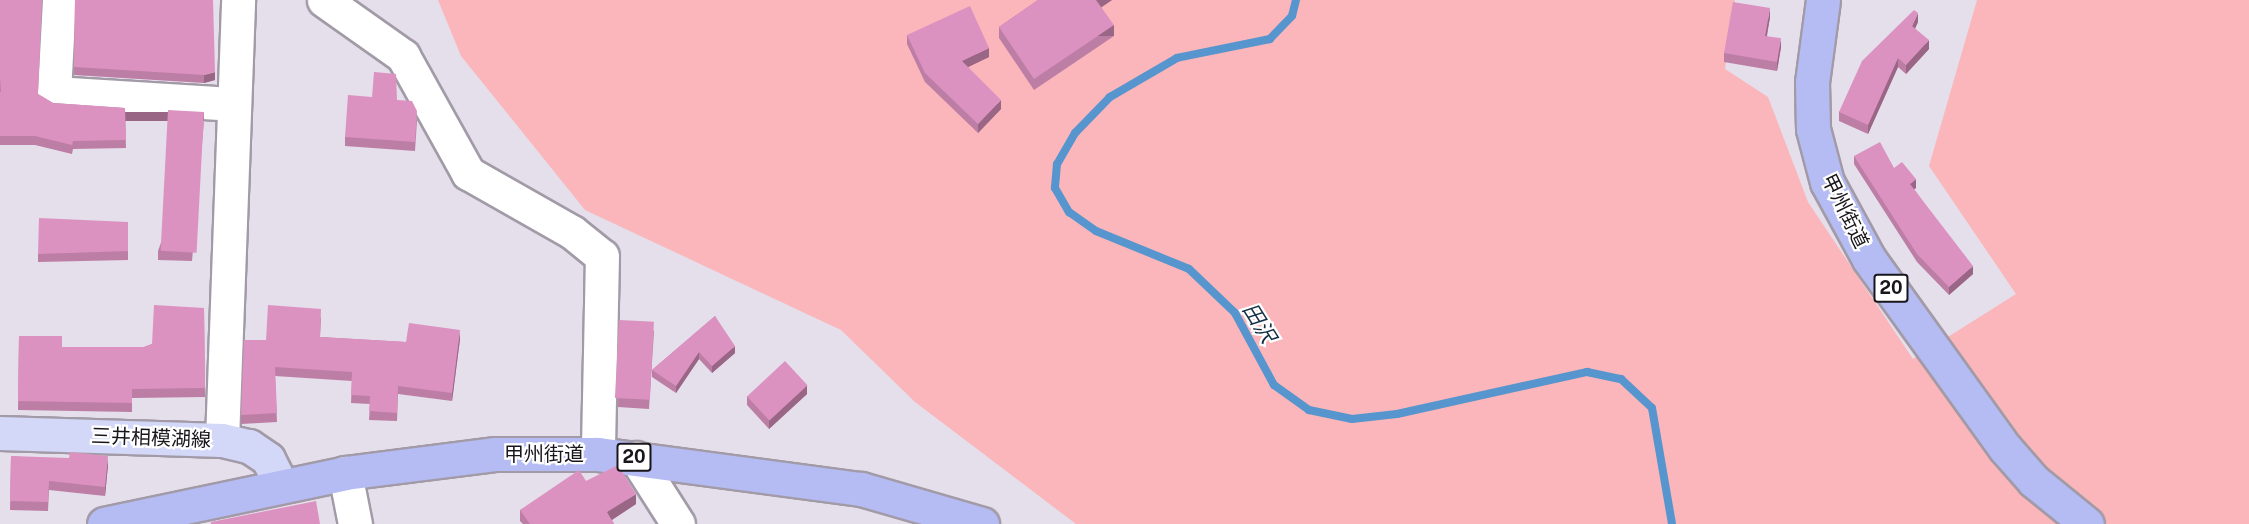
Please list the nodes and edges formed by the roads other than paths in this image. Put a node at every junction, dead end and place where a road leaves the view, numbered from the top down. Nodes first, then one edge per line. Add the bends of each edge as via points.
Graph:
1 (59, 0) edge
2 (238, 0) edge
3 (324, 0) edge
4 (1823, 0) edge
5 (232, 104) junction
6 (0, 433) edge
7 (222, 440) junction
8 (598, 454) junction
9 (636, 458) junction
10 (345, 473) junction
11 (281, 485) junction
12 (200, 514) edge
13 (104, 524) edge
14 (355, 524) edge
15 (678, 524) edge
16 (982, 524) edge
17 (2087, 524) edge

1 - 5 street via 54,93
2 - 5 street
3 - 8 street via 403,56 468,173 581,238 602,256
4 - 17 highway, 甲州街道 / 20 via 1812,93 1813,129 1827,182 1869,259 2005,448 2034,481
5 - 7 street
6 - 7 main road, 三井相模湖線
7 - 11 main road, 三井相模湖線 via 249,446 268,459
8 - 9 highway, 甲州街道 / 20
8 - 10 highway, 甲州街道 / 20 via 496,454
9 - 15 street
9 - 16 highway, 甲州街道 / 20 via 861,489
10 - 11 highway, 甲州街道 / 20
10 - 14 street
11 - 12 highway, 甲州街道 / 20
12 - 13 highway, 甲州街道 / 20

